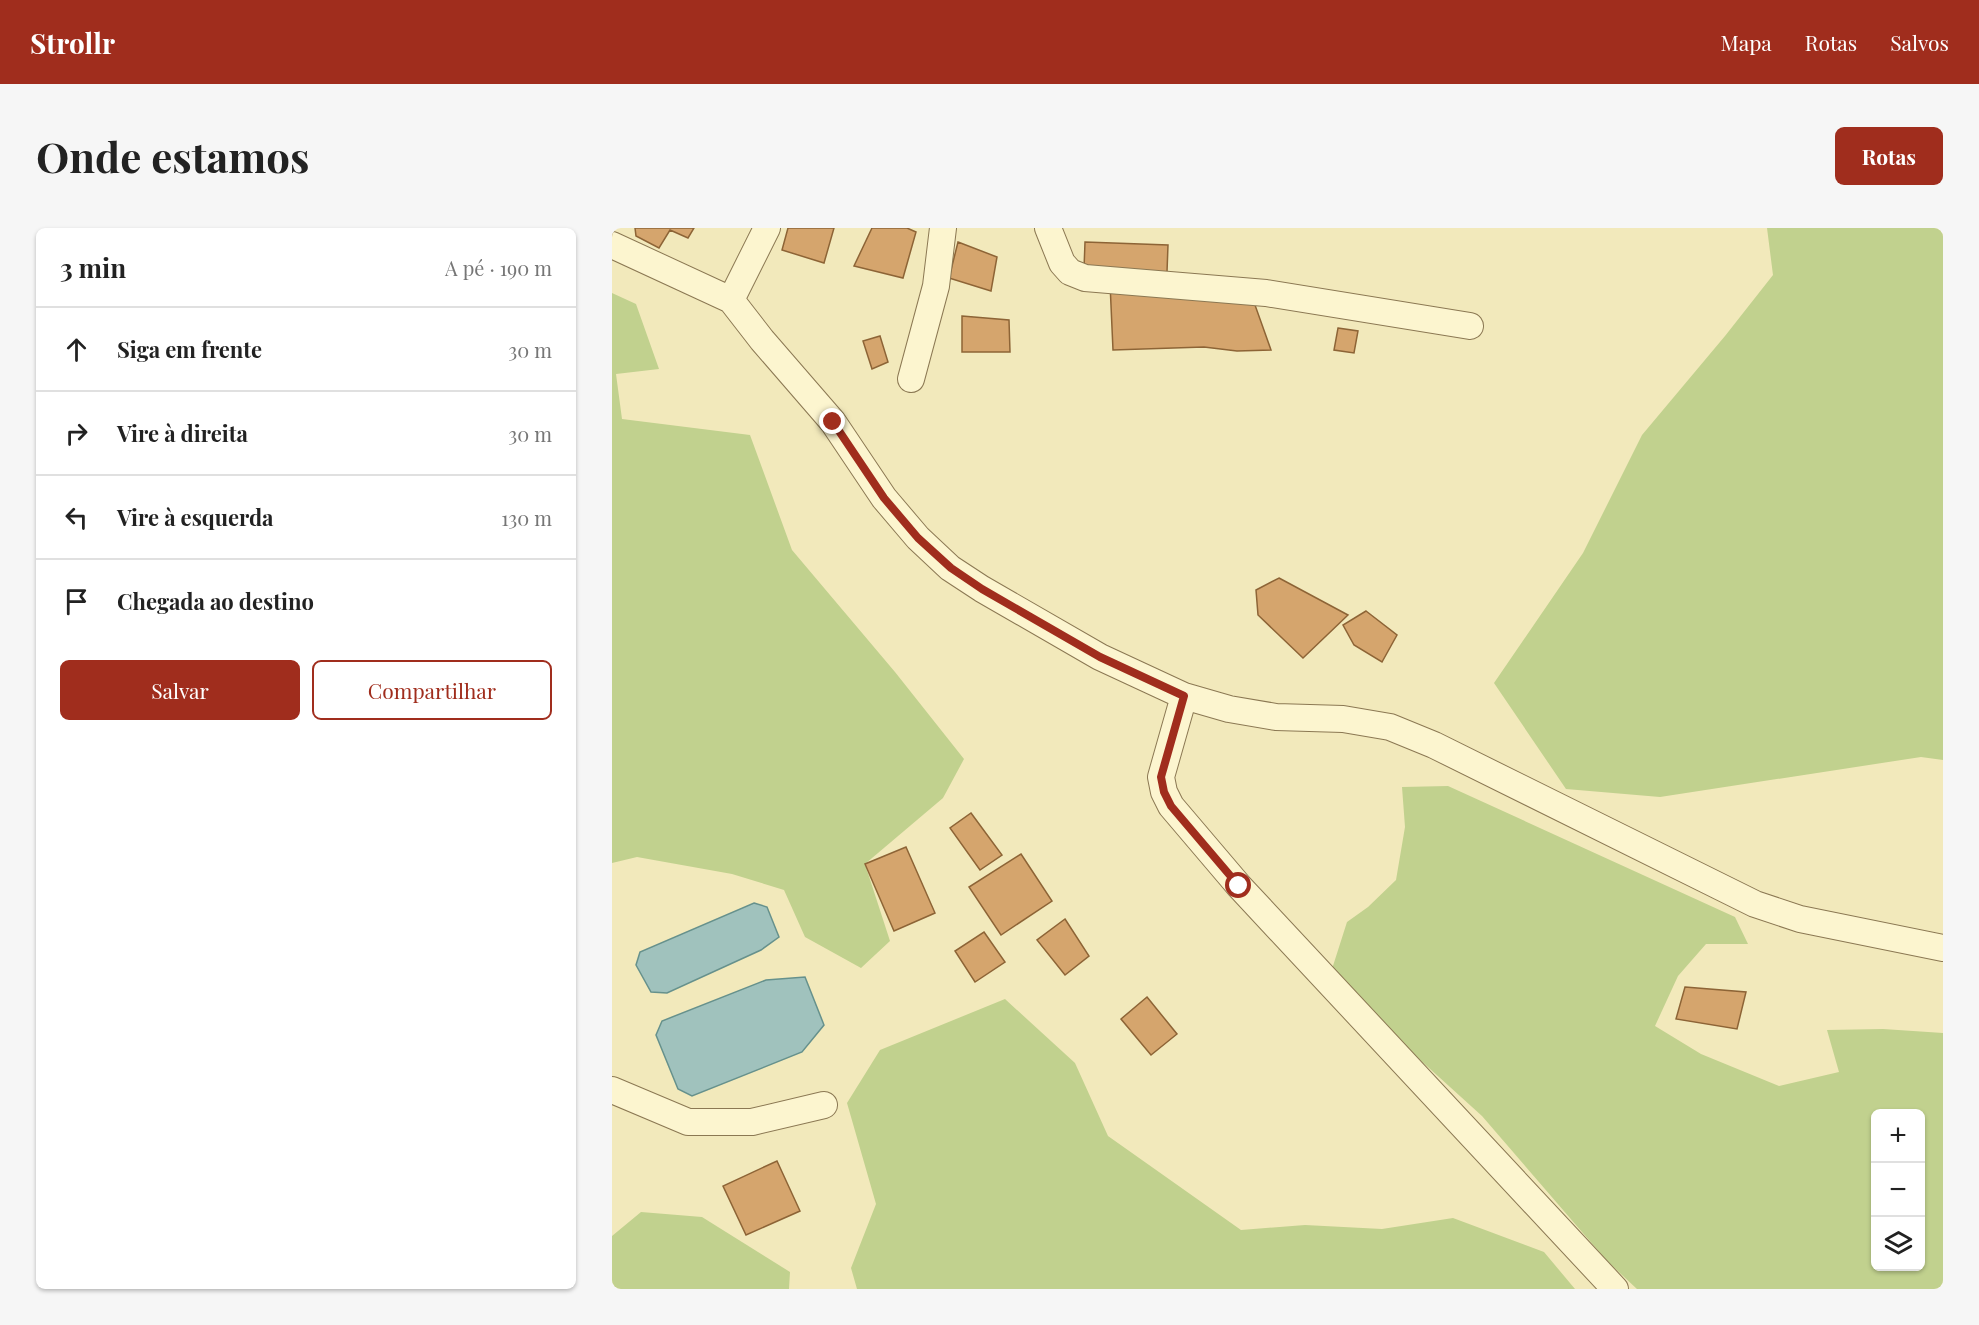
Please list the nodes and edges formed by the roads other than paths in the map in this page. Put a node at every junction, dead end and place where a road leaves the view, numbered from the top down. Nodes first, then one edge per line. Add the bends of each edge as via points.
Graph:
1 (767, 228) edge
2 (944, 228) edge
3 (1048, 228) edge
4 (612, 244) edge
5 (731, 300) junction
6 (1470, 326) dead end
7 (911, 379) dead end
8 (1184, 696) junction
9 (1943, 948) edge
10 (612, 1090) edge
11 (824, 1105) dead end
12 (1615, 1289) edge

1 - 5 street
2 - 7 street via 936,286
3 - 6 street via 1062,263 1070,272 1085,278 1266,293
4 - 5 street
5 - 8 street via 833,422 884,498 918,538 951,568 1100,657
8 - 9 street via 1276,717 1343,719 1390,727 1434,745 1755,904 1800,919
8 - 12 street via 1161,777 1171,806 1239,886
10 - 11 street via 688,1122 752,1122

